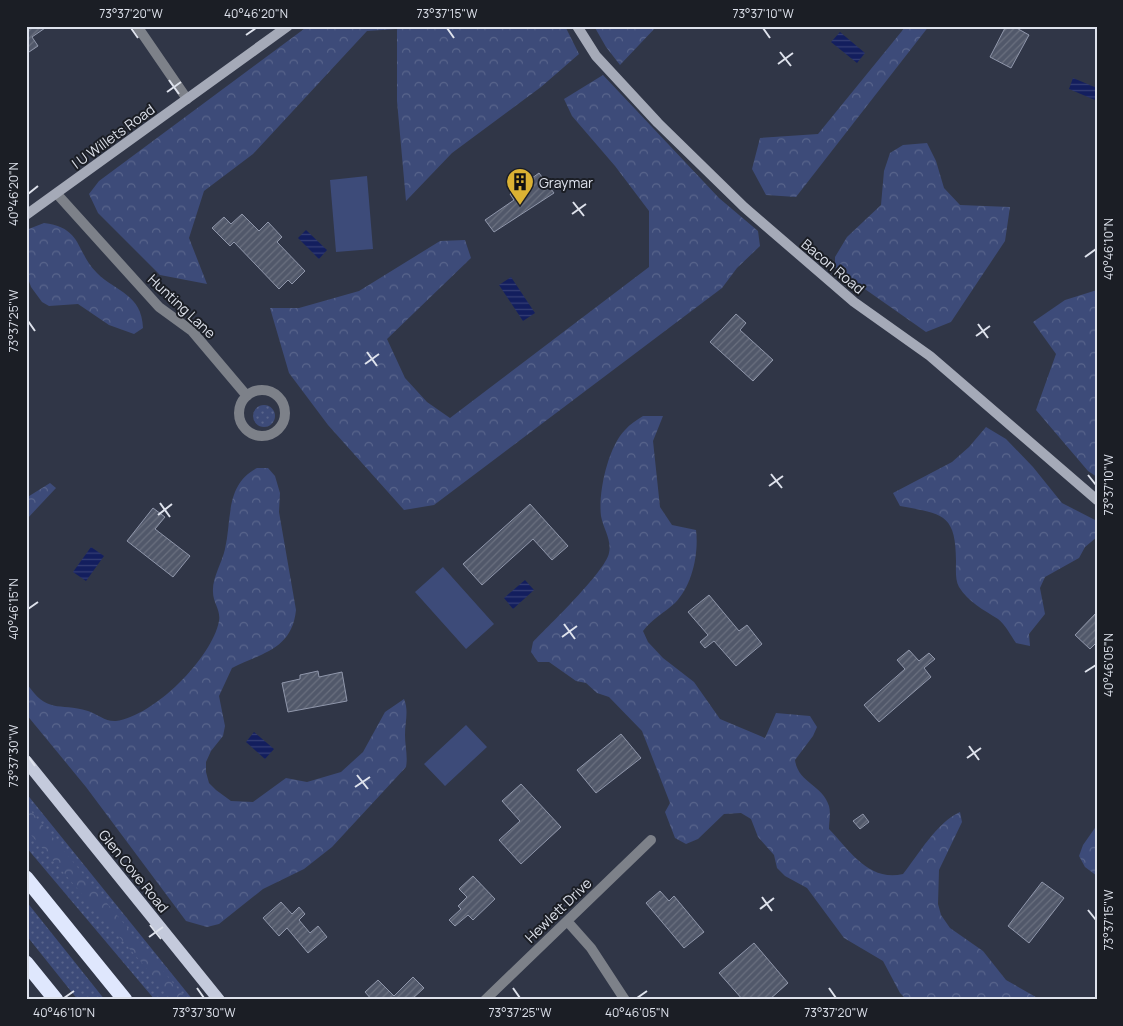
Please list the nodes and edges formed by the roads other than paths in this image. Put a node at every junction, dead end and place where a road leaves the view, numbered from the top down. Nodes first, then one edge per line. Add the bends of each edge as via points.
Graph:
1 (137, 26) edge
2 (288, 26) edge
3 (576, 26) edge
4 (187, 99) junction
5 (57, 194) junction
6 (26, 215) edge
7 (247, 396) junction
8 (1097, 500) edge
9 (26, 761) edge
10 (651, 840) dead end
11 (26, 878) edge
12 (567, 921) junction
13 (26, 964) edge
14 (56, 1000) edge
15 (125, 1000) edge
16 (219, 1000) edge
17 (485, 1000) edge
18 (625, 1000) edge

1 - 4 street
2 - 4 street, I U Willets Road
3 - 8 street, Bacon Road via 596,56 658,123 744,207 838,290 930,356
4 - 5 street, I U Willets Road
5 - 6 street, I U Willets Road
5 - 7 street, Hunting Lane via 159,307 192,331
7 - 7 street via 238,414 242,427 259,437 278,431 285,417 285,408 277,395 262,390
9 - 16 main road, Glen Cove Road
10 - 12 street, Hewlett Drive
11 - 15 highway
12 - 17 street, Hewlett Drive
12 - 18 street via 591,948
13 - 14 highway

